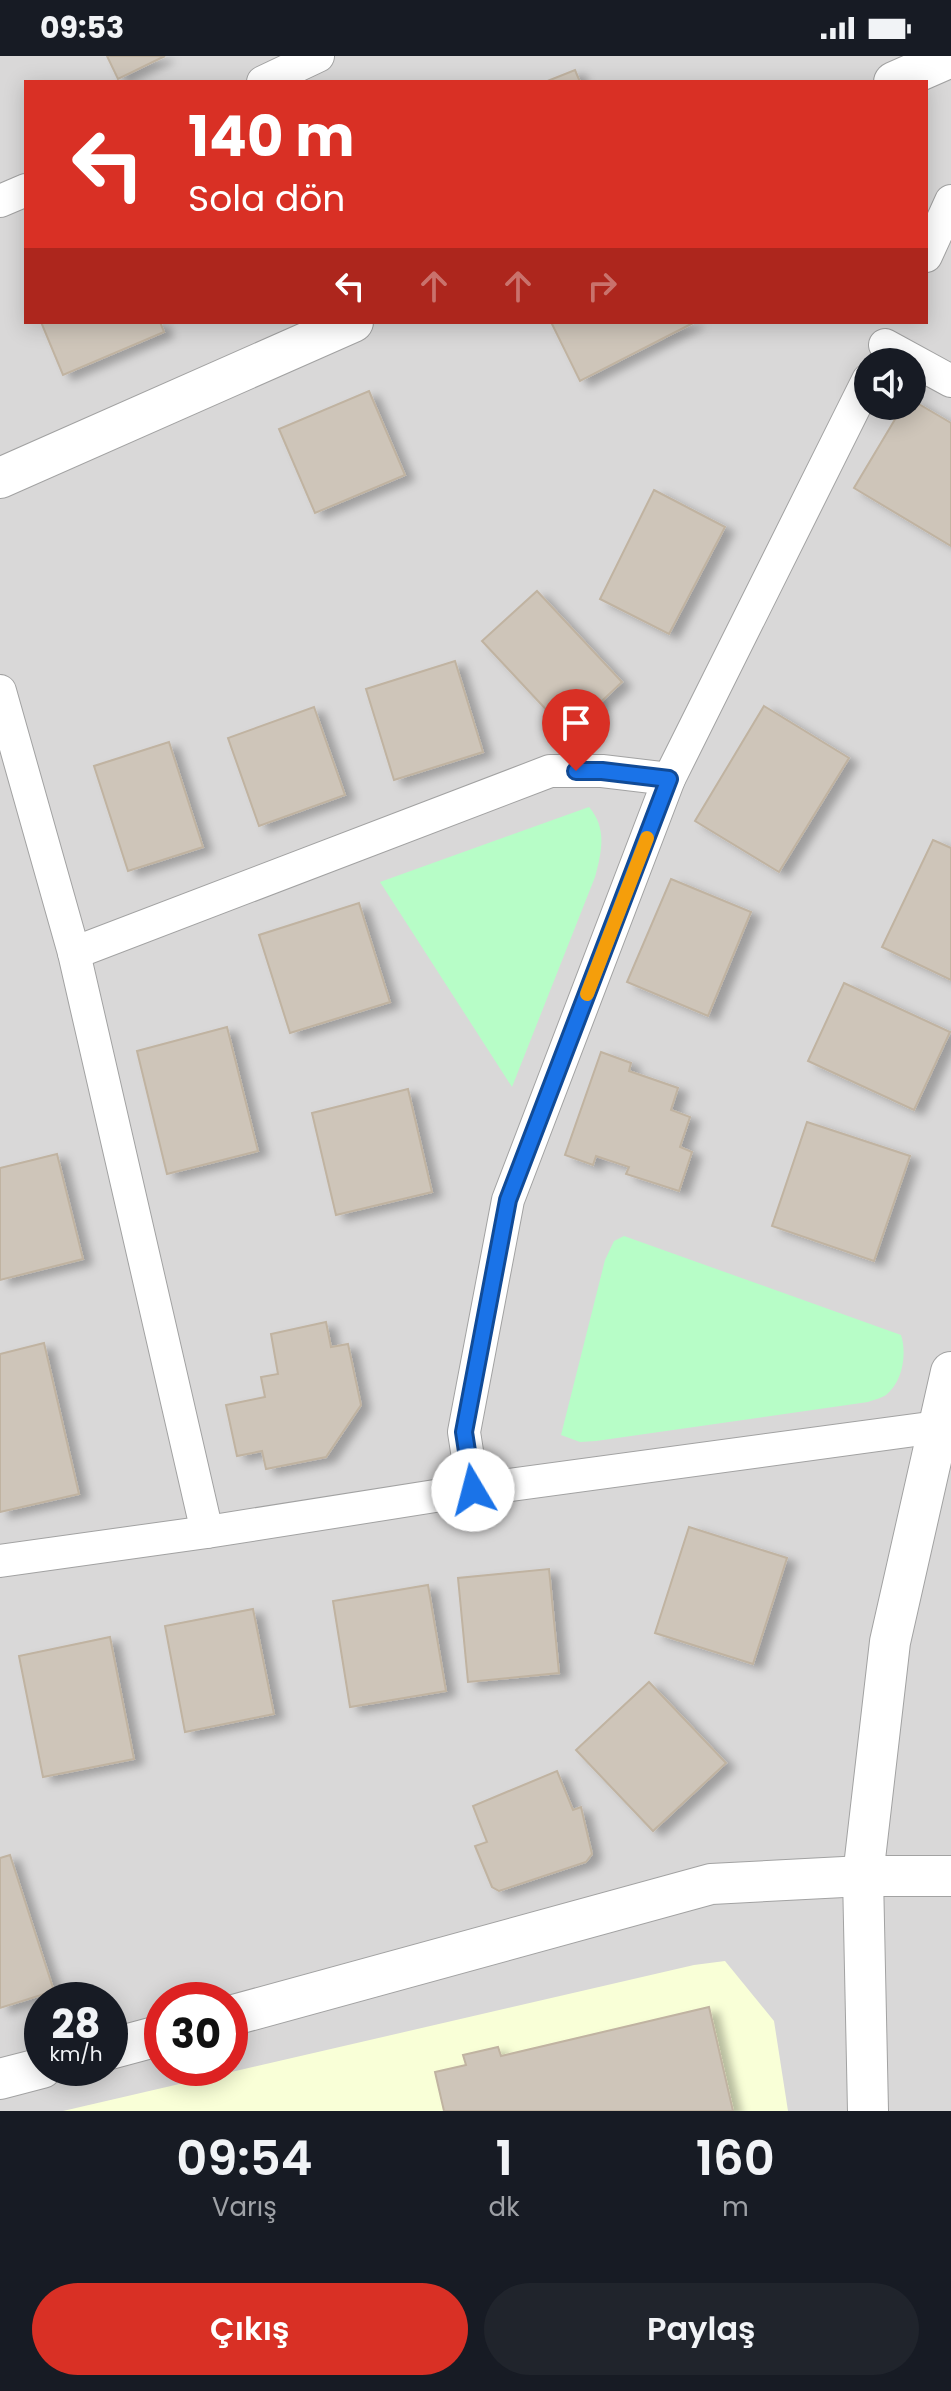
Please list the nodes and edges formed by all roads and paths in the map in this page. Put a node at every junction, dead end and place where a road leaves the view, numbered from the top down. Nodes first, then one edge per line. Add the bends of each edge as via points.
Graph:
1 (318, 56) edge
2 (951, 57) edge
3 (267, 80) edge
4 (899, 80) edge
5 (24, 191) edge
6 (0, 201) edge
7 (951, 201) edge
8 (928, 252) edge
9 (348, 324) edge
10 (886, 343) edge
11 (951, 381) edge
12 (854, 408) edge
13 (0, 478) edge
14 (0, 691) edge
15 (669, 779) junction
16 (74, 953) junction
17 (951, 1372) edge
18 (937, 1427) junction
19 (473, 1490) junction
20 (207, 1532) junction
21 (0, 1561) edge
22 (863, 1876) junction
23 (951, 1876) edge
24 (248, 2011) edge
25 (24, 2073) edge
26 (0, 2079) edge
27 (868, 2111) edge

1 - 3 street
2 - 4 street
5 - 6 street
7 - 8 street
9 - 13 street
10 - 11 street
12 - 15 street
14 - 16 street
15 - 16 street via 550,771
15 - 19 street via 508,1200 464,1432
16 - 20 street
17 - 18 street
18 - 19 street
18 - 22 street via 890,1642
19 - 20 street
20 - 21 street
22 - 23 street
22 - 24 street via 711,1884
22 - 27 street
25 - 26 street

